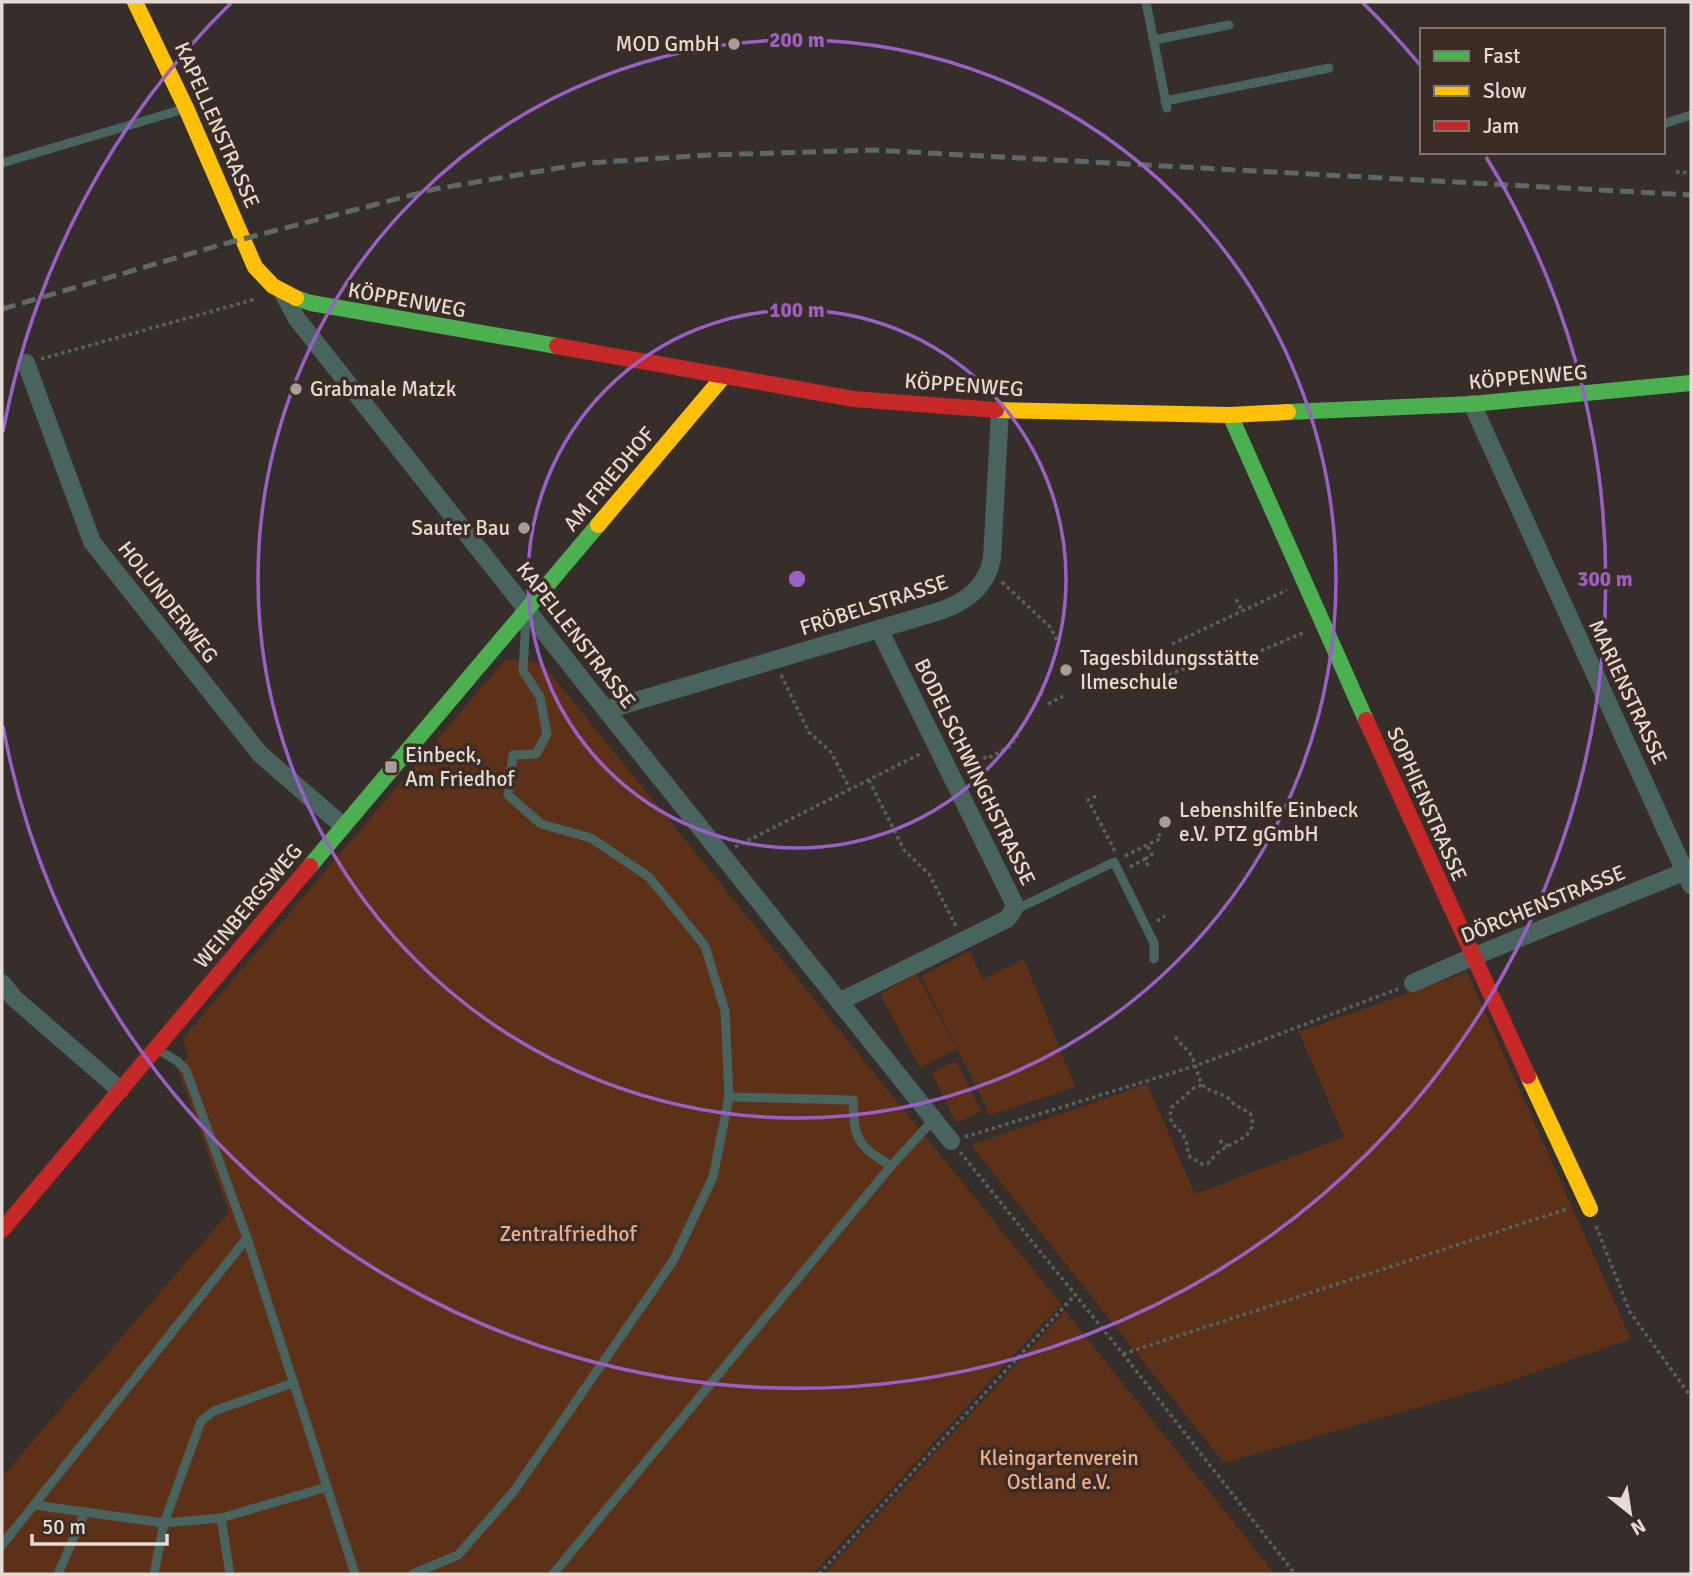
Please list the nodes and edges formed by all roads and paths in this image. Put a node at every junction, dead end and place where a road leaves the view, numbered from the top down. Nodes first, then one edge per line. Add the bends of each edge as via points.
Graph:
1 (135, 2) edge
2 (1146, 2) edge
3 (1229, 25) dead end
4 (1154, 40) junction
5 (1329, 68) dead end
6 (186, 108) junction
7 (1691, 115) edge
8 (1666, 122) dead end
9 (2, 163) edge
10 (1676, 173) dead end
11 (1691, 173) edge
12 (255, 267) joint
13 (279, 291) junction
14 (26, 363) joint
15 (723, 377) junction
16 (1691, 383) edge
17 (1472, 404) junction
18 (1000, 410) junction
19 (1230, 415) junction
20 (999, 580) dead end
21 (1304, 582) junction
22 (1236, 599) dead end
23 (527, 609) junction
24 (1242, 611) junction
25 (1323, 624) junction
26 (879, 629) junction
27 (1265, 640) dead end
28 (1059, 644) dead end
29 (1172, 644) dead end
30 (1269, 648) junction
31 (774, 660) junction
32 (1141, 679) dead end
33 (1042, 692) dead end
34 (1063, 696) dead end
35 (1048, 704) dead end
36 (606, 710) junction
37 (936, 745) junction
38 (984, 756) dead end
39 (869, 780) junction
40 (850, 789) junction
41 (1096, 796) dead end
42 (343, 826) junction
43 (1158, 832) dead end
44 (1147, 845) junction
45 (722, 853) junction
46 (1145, 859) junction
47 (1148, 866) dead end
48 (1119, 872) junction
49 (1689, 875) edge
50 (1013, 911) junction
51 (963, 941) junction
52 (1472, 957) junction
53 (1154, 959) dead end
54 (2, 983) edge
55 (1413, 983) joint
56 (841, 1001) junction
57 (1175, 1037) dead end
58 (155, 1048) junction
59 (1195, 1066) junction
60 (1202, 1084) junction
61 (120, 1090) junction
62 (729, 1097) junction
63 (934, 1119) junction
64 (1220, 1140) dead end
65 (951, 1141) junction
66 (1231, 1146) junction
67 (891, 1166) junction
68 (1588, 1206) junction
69 (2, 1230) edge
70 (247, 1238) junction
71 (1075, 1295) junction
72 (1123, 1354) junction
73 (293, 1383) junction
74 (1691, 1397) edge
75 (327, 1487) junction
76 (34, 1505) junction
77 (85, 1512) junction
78 (221, 1518) junction
79 (164, 1523) junction
80 (2, 1545) edge
81 (58, 1574) edge
82 (154, 1574) edge
83 (230, 1574) edge
84 (355, 1574) edge
85 (412, 1574) edge
86 (553, 1574) edge
87 (819, 1574) edge
88 (1295, 1574) edge

1 - 6 street, KAPELLENSTRASSE
2 - 4 lane
3 - 4 lane
4 - 5 lane via 1166,104
6 - 9 lane
6 - 12 street, KAPELLENSTRASSE
7 - 8 lane
10 - 11 path
12 - 13 street, KÖPPENWEG via 263,280
13 - 14 path
13 - 15 street, KÖPPENWEG via 341,310
13 - 23 street, KAPELLENSTRASSE
14 - 42 street, HOLUNDERWEG via 92,542 260,754
15 - 18 street, KÖPPENWEG via 854,399
15 - 23 street, AM FRIEDHOF
16 - 17 street, KÖPPENWEG
17 - 19 street, KÖPPENWEG
17 - 49 street, MARIENSTRASSE
18 - 19 street, KÖPPENWEG
18 - 26 street, FRÖBELSTRASSE via 992,559 987,576 958,604
19 - 21 street, SOPHIENSTRASSE
20 - 28 path via 1049,627
21 - 24 path
21 - 25 street, SOPHIENSTRASSE
22 - 24 path
23 - 36 street, KAPELLENSTRASSE
23 - 42 street, WEINBERGSWEG
23 - 62 lane via 523,671 540,697 547,734 536,754 513,755 508,795 541,824 591,838 649,877 705,946 725,1011
24 - 29 path
25 - 30 path
25 - 52 street, SOPHIENSTRASSE
26 - 31 street, FRÖBELSTRASSE
26 - 37 street, BODELSCHWINGHSTRASSE
27 - 30 path
30 - 32 path via 1230,664 1216,660 1164,677
31 - 36 street, FRÖBELSTRASSE
31 - 40 path via 809,732 831,752
33 - 38 path via 1011,747
34 - 35 path
36 - 45 street, KAPELLENSTRASSE
37 - 39 path
37 - 50 street, BODELSCHWINGHSTRASSE via 1014,902
39 - 40 path
39 - 51 path via 904,850 929,874
40 - 45 path
41 - 44 path via 1088,800 1119,859
42 - 58 street, WEINBERGSWEG
43 - 44 path via 1161,838
44 - 46 path via 1152,855
45 - 56 street, KAPELLENSTRASSE
46 - 47 path
46 - 48 path
48 - 50 lane via 1114,862
48 - 53 lane via 1154,943
49 - 52 street, DÖRCHENSTRASSE
50 - 51 street, BODELSCHWINGHSTRASSE via 1007,919
51 - 56 street, BODELSCHWINGHSTRASSE
52 - 55 street, DÖRCHENSTRASSE
52 - 68 street, SOPHIENSTRASSE
54 - 61 street
55 - 59 path
56 - 63 street, KAPELLENSTRASSE
57 - 59 path
58 - 61 street, WEINBERGSWEG
58 - 70 lane via 186,1070
59 - 60 path
59 - 65 path
60 - 66 path via 1250,1113 1254,1126
60 - 66 path via 1171,1108 1173,1126 1184,1135 1190,1157 1202,1164
61 - 69 street, WEINBERGSWEG
62 - 67 lane via 853,1100 858,1141
62 - 85 lane via 713,1177 673,1261 513,1491 458,1555
63 - 65 street, KAPELLENSTRASSE
63 - 67 lane
64 - 66 path
65 - 71 path
67 - 86 lane
68 - 72 path
68 - 74 path via 1630,1312
70 - 73 lane
70 - 76 lane
71 - 72 path
71 - 87 path
72 - 88 path
73 - 75 lane
73 - 79 lane via 214,1411 201,1421
75 - 78 lane
75 - 84 lane
76 - 77 lane
76 - 80 lane
77 - 79 lane
77 - 81 lane
78 - 79 lane
78 - 83 lane
79 - 82 lane

